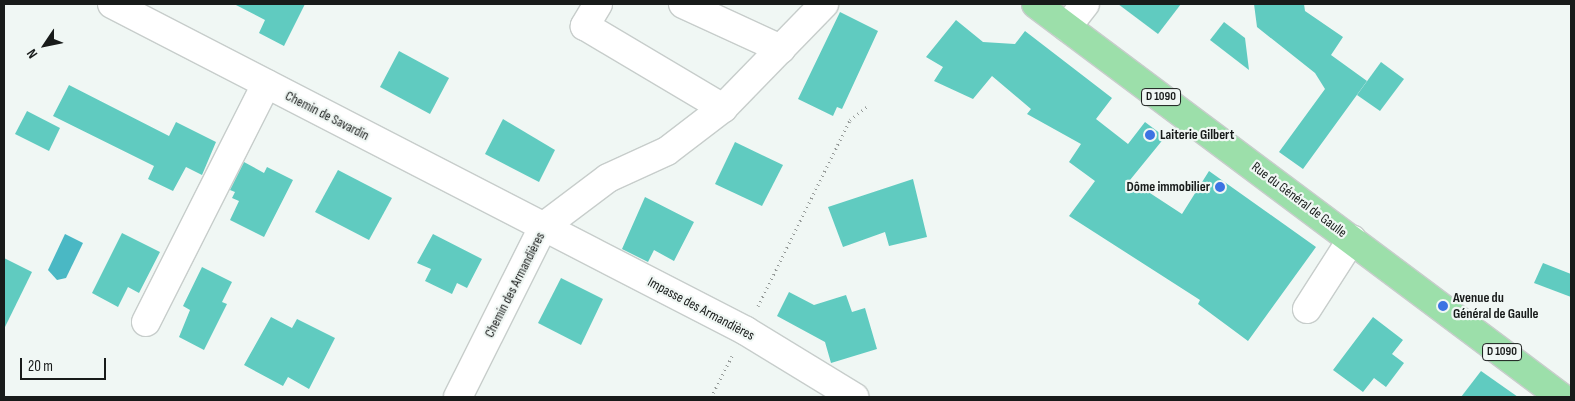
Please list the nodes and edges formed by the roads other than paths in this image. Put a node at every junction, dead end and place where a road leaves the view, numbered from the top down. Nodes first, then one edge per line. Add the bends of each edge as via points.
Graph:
1 (112, 4) edge
2 (598, 4) edge
3 (683, 4) edge
4 (824, 4) edge
5 (1036, 4) edge
6 (1085, 4) edge
7 (1067, 27) junction
8 (781, 49) junction
9 (266, 84) junction
10 (723, 108) junction
11 (543, 227) junction
12 (1352, 239) junction
13 (1307, 309) dead end
14 (146, 322) dead end
15 (458, 397) edge
16 (854, 397) edge
17 (1561, 397) edge

1 - 9 street, Chemin de Savardin
2 - 10 street via 585,26
3 - 8 street
4 - 8 street, Chemin des Armandières
5 - 7 main road, Rue du Général de Gaulle / D 1090
6 - 7 street
7 - 12 main road, Rue du Général de Gaulle / D 1090
8 - 10 street, Chemin des Armandières
9 - 11 street, Chemin de Savardin
9 - 14 street
10 - 11 street, Chemin des Armandières via 667,151 608,178
11 - 15 street, Chemin des Armandières
11 - 16 street, Impasse des Armandières via 746,331
12 - 13 street
12 - 17 main road, Rue du Général de Gaulle / D 1090

